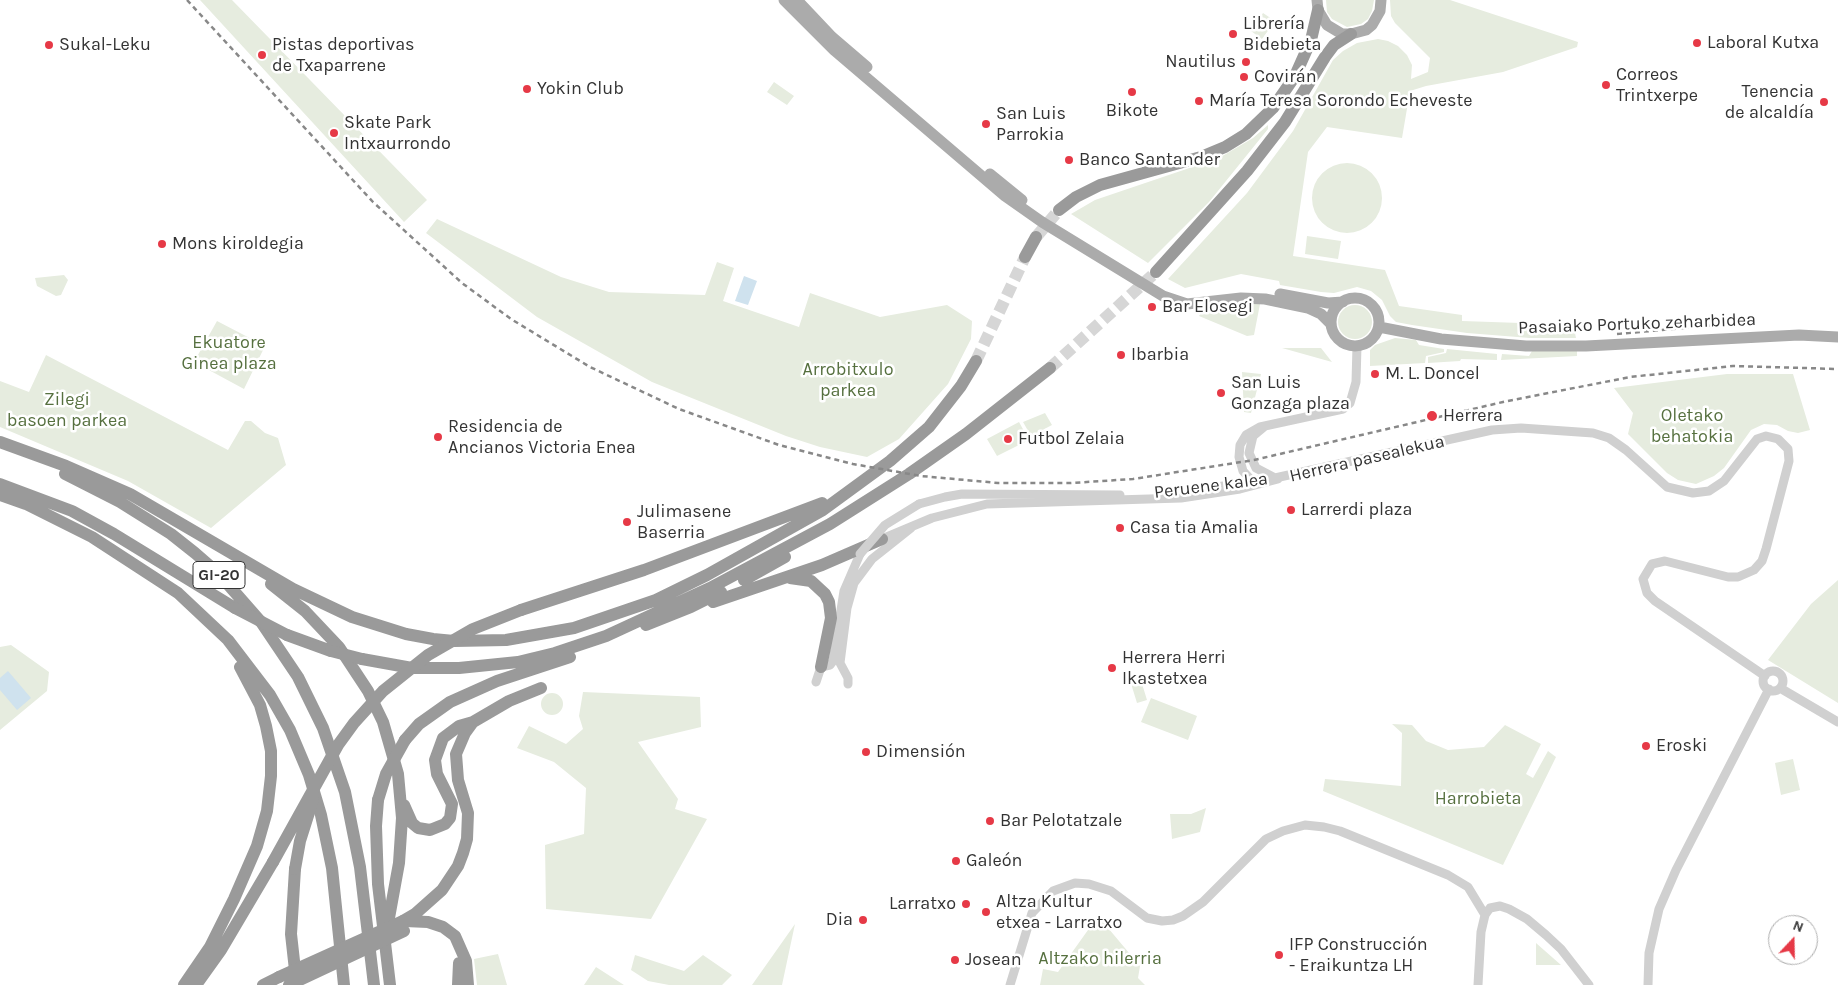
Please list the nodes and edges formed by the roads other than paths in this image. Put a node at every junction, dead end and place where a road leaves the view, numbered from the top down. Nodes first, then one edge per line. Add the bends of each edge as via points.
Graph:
1 (784, 0) edge
2 (797, 0) edge
3 (1381, 0) edge
4 (1317, 3) edge
5 (1351, 34) junction
6 (1058, 210) tunnel mouth
7 (1036, 237) tunnel mouth
8 (1025, 258) tunnel mouth
9 (1156, 272) tunnel mouth
10 (1343, 302) junction
11 (1331, 324) junction
12 (1379, 326) junction
13 (1838, 337) edge
14 (1356, 346) junction
15 (976, 361) tunnel mouth
16 (1050, 368) tunnel mouth
17 (1266, 426) junction
18 (0, 442) edge
19 (0, 449) edge
20 (1253, 463) junction
21 (1240, 466) junction
22 (1281, 478) junction
23 (1250, 480) junction
24 (0, 484) edge
25 (1264, 484) junction
26 (1226, 486) junction
27 (0, 495) edge
28 (1208, 495) junction
29 (841, 496) junction
30 (156, 508) junction
31 (830, 524) junction
32 (913, 525) junction
33 (882, 539) joint
34 (780, 579) junction
35 (691, 607) junction
36 (618, 636) junction
37 (228, 640) junction
38 (584, 643) junction
39 (821, 667) junction
40 (1765, 676) junction
41 (816, 682) dead end
42 (848, 684) dead end
43 (540, 688) dead end
44 (1780, 688) junction
45 (1769, 689) junction
46 (473, 722) junction
47 (1838, 722) edge
48 (327, 765) junction
49 (401, 796) junction
50 (379, 858) junction
51 (1484, 915) junction
52 (389, 918) junction
53 (403, 926) junction
54 (284, 981) edge
55 (184, 985) edge
56 (196, 985) edge
57 (264, 985) edge
58 (296, 985) edge
59 (344, 985) edge
60 (374, 985) edge
61 (390, 985) edge
62 (398, 985) edge
63 (458, 985) edge
64 (468, 985) edge
65 (1010, 985) edge
66 (1478, 985) edge
67 (1589, 985) edge
68 (1648, 985) edge

1 - 11 main road via 834,50 1005,196 1162,296 1187,304 1241,298 1265,299 1315,310
2 - 10 main road via 832,37 1019,198 1166,290 1187,297 1257,291 1328,303
3 - 5 main road via 1380,11 1372,25
4 - 5 main road via 1327,25 1342,34
4 - 6 highway via 1311,40 1294,76 1273,108 1246,134 1201,157 1100,185
5 - 9 highway via 1334,45 1285,122 1247,171
7 - 8 highway
10 - 11 main road via 1334,311
10 - 12 main road via 1356,298 1369,302 1378,313
11 - 14 main road via 1339,340
12 - 13 main road, Pasaiako Portuko zeharbidea via 1441,339 1526,346 1799,335
12 - 14 main road via 1369,342
14 - 17 street via 1356,382 1350,403 1343,409 1326,414
15 - 29 highway via 929,428 897,456
16 - 31 highway via 966,434
17 - 20 street via 1256,432 1251,441 1249,453
17 - 21 street via 1254,428 1242,440 1238,451
18 - 30 highway via 101,480
19 - 60 highway, GI-20 via 66,474 171,534 218,573 261,622 298,677 323,728 345,792 360,867
20 - 22 street, Herrera pasealekua via 1265,474
20 - 23 street
21 - 23 street
21 - 26 street via 1237,478
22 - 23 street, Peruene kalea
22 - 25 street, Peruene kalea
22 - 40 street, Herrera pasealekua via 1492,430 1521,428 1583,432 1609,438 1667,487 1693,493 1708,490 1724,481 1757,439 1766,436 1778,438 1788,449 1789,461 1764,555 1754,570 1738,578 1728,577 1665,561 1652,564 1643,578 1647,593 1655,601
23 - 25 street
23 - 26 street, Peruene kalea
23 - 28 street via 1244,485
24 - 38 highway, bridge via 34,495 88,520 235,608 287,635 331,651 412,668 459,668 518,662
25 - 28 street, Peruene kalea
26 - 39 street, Peruene kalea, bridge via 1167,493 962,494 919,504 885,525 860,554 847,581 833,661
27 - 37 highway, GI-20 via 58,519 122,555 178,593
28 - 32 street, Peruene kalea via 987,504
29 - 30 highway via 823,510 707,576 656,600 574,628 536,636 476,641 406,634 352,617 293,589
29 - 48 highway, bridge via 644,570 473,629 400,676 354,723
30 - 49 highway via 288,596 331,637 375,704 391,747
31 - 35 highway via 771,566
31 - 38 highway via 710,588
32 - 33 street, Peruene kalea
32 - 42 street, Peruene kalea via 872,559 854,584 840,655
33 - 34 highway
34 - 35 highway
34 - 39 highway via 811,581 829,602 831,618
35 - 36 highway
36 - 38 highway
36 - 50 highway, bridge via 603,645 466,694 433,713 406,740 386,774 378,800
37 - 55 highway via 233,656 250,682 266,726 271,751 270,793 246,873 210,947
37 - 59 highway, GI-20 via 270,695 290,730 309,775 332,868
39 - 41 street
40 - 44 street via 1773,671 1779,673 1783,678
40 - 45 street via 1765,685
43 - 46 highway
44 - 45 street
44 - 47 street
45 - 68 street via 1704,813 1659,909 1651,944
46 - 49 highway via 449,732 436,754 437,774 452,804 450,818 445,824 430,830 418,828 406,813
46 - 53 highway via 456,754 458,780 468,813 463,853 442,890
48 - 56 highway, bridge via 222,950
48 - 58 highway, bridge via 305,824 295,869 291,934
49 - 52 highway via 400,863
50 - 52 highway
50 - 61 highway via 378,884
51 - 65 street via 1468,887 1448,875 1340,831 1304,825 1283,831 1261,843 1203,902 1173,920 1162,922 1147,918 1111,891 1089,884 1075,883 1053,891 1032,913
51 - 66 street
51 - 67 street via 1490,908 1500,906 1527,919 1561,949
52 - 62 highway
53 - 54 highway, bridge
53 - 63 highway via 426,929 445,937 459,963
53 - 64 highway via 428,922 455,936 466,961
54 - 57 highway

